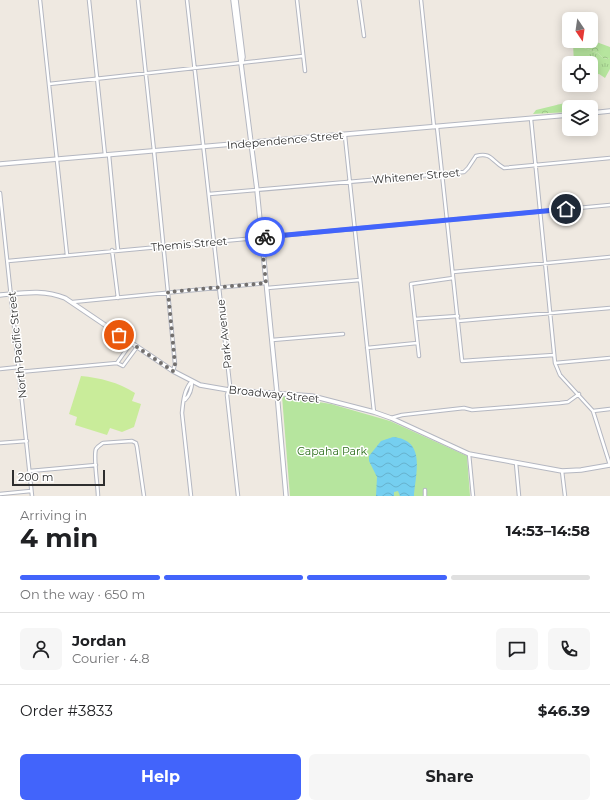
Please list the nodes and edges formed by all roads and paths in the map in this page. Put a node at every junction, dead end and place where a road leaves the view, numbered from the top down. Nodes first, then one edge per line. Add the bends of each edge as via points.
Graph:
1 (40, 0) edge
2 (89, 0) edge
3 (138, 0) edge
4 (188, 0) edge
5 (233, 0) edge
6 (236, 0) edge
7 (297, 0) edge
8 (359, 0) edge
9 (421, 0) edge
10 (364, 36) dead end
11 (303, 56) junction
12 (242, 63) junction
13 (194, 68) junction
14 (305, 71) dead end
15 (146, 73) junction
16 (97, 78) junction
17 (49, 84) junction
18 (610, 111) edge
19 (598, 112) edge
20 (562, 116) edge
21 (532, 119) junction
22 (436, 127) junction
23 (345, 136) junction
24 (251, 143) junction
25 (204, 147) junction
26 (154, 151) junction
27 (107, 155) junction
28 (610, 158) edge
29 (57, 159) junction
30 (0, 164) edge
31 (536, 165) junction
32 (442, 174) junction
33 (351, 182) junction
34 (257, 190) junction
35 (0, 193) edge
36 (209, 194) junction
37 (610, 205) edge
38 (541, 211) junction
39 (447, 220) junction
40 (355, 229) junction
41 (4, 237) junction
42 (261, 237) junction
43 (0, 238) edge
44 (214, 242) junction
45 (164, 246) junction
46 (112, 250) junction
47 (118, 250) junction
48 (67, 255) junction
49 (610, 257) edge
50 (8, 261) junction
51 (545, 263) junction
52 (453, 272) junction
53 (360, 280) junction
54 (266, 283) junction
55 (219, 287) junction
56 (267, 288) junction
57 (168, 292) junction
58 (11, 294) junction
59 (0, 295) edge
60 (118, 298) junction
61 (73, 302) junction
62 (610, 308) edge
63 (550, 312) junction
64 (458, 316) junction
65 (416, 319) junction
66 (458, 321) junction
67 (343, 334) dead end
68 (272, 340) junction
69 (131, 343) junction
70 (417, 343) junction
71 (137, 347) junction
72 (366, 348) junction
73 (554, 355) junction
74 (419, 356) dead end
75 (610, 358) edge
76 (117, 363) junction
77 (555, 363) junction
78 (19, 368) junction
79 (0, 369) edge
80 (173, 371) junction
81 (19, 372) junction
82 (192, 381) junction
83 (228, 390) junction
84 (277, 393) junction
85 (578, 394) junction
86 (610, 409) edge
87 (593, 410) junction
88 (374, 412) junction
89 (392, 418) junction
90 (27, 440) junction
91 (0, 443) edge
92 (469, 454) junction
93 (516, 462) junction
94 (96, 465) junction
95 (610, 465) edge
96 (30, 471) junction
97 (562, 471) junction
98 (425, 490) dead end
99 (32, 491) junction
100 (0, 494) edge
101 (32, 496) edge
102 (98, 496) edge
103 (144, 496) edge
104 (190, 496) edge
105 (238, 496) edge
106 (286, 496) edge
107 (425, 496) edge
108 (473, 496) edge
109 (519, 496) edge
110 (565, 496) edge

1 - 17 street
2 - 16 street
3 - 15 street
4 - 13 street, Park Avenue
5 - 12 street
6 - 12 street
7 - 11 street
8 - 10 street
9 - 22 street
11 - 12 street
11 - 14 street
12 - 13 street
12 - 24 street
13 - 15 street
13 - 25 street, Park Avenue
15 - 16 street
15 - 26 street
16 - 17 street
16 - 27 street
17 - 29 street
18 - 19 street
20 - 21 street, Independence Street
21 - 22 street, Independence Street
21 - 31 street
22 - 23 street, Independence Street
22 - 32 street
23 - 24 street, Independence Street
23 - 33 street
24 - 25 street, Independence Street
24 - 34 street
25 - 26 street, Independence Street
25 - 36 street, Park Avenue
26 - 27 street, Independence Street
26 - 45 street
27 - 29 street, Independence Street
27 - 47 street
28 - 31 street, Whitener Street
29 - 30 street, Independence Street
29 - 48 street
31 - 32 street, Whitener Street via 504,168 488,155 482,154 476,156 464,172
31 - 38 street
32 - 33 street, Whitener Street
32 - 39 street
33 - 34 street, Whitener Street
33 - 40 street
34 - 36 street, Whitener Street
34 - 42 street
35 - 41 street, North Pacific Street
36 - 44 street, Park Avenue
37 - 38 street, Themis Street
38 - 39 street, Themis Street
38 - 51 street
39 - 40 street, Themis Street
39 - 52 street
40 - 42 street, Themis Street
40 - 53 street
41 - 43 street
41 - 50 street, North Pacific Street
42 - 44 street, Themis Street
42 - 54 street
44 - 45 street, Themis Street
44 - 55 street, Park Avenue
45 - 47 street, Themis Street
45 - 57 street
46 - 47 street, Themis Street
46 - 48 street, Themis Street
46 - 60 street
48 - 50 street, Themis Street
49 - 51 street
50 - 58 street, North Pacific Street
51 - 52 street
51 - 63 street
52 - 64 street
52 - 65 street via 453,279 411,284
53 - 56 street
53 - 72 street
54 - 55 street
54 - 56 street
55 - 57 street
55 - 83 street, Park Avenue via 230,386
56 - 68 street
57 - 60 street
57 - 80 street via 175,364
58 - 59 street, Broadway Street
58 - 61 street, Broadway Street via 54,293
58 - 78 street, North Pacific Street
60 - 61 street
61 - 69 street, Broadway Street
62 - 63 street
63 - 66 street
63 - 73 street
64 - 65 street
64 - 66 street
65 - 70 street
66 - 73 street via 462,362
67 - 68 street
68 - 84 street
69 - 71 street, Broadway Street
69 - 76 street
70 - 72 street
70 - 74 street
71 - 76 street via 123,366
71 - 80 street, Broadway Street
72 - 88 street
73 - 77 street
75 - 77 street
76 - 81 street
77 - 85 street via 560,375
78 - 79 street
78 - 81 street, North Pacific Street
80 - 82 street, Broadway Street
81 - 90 street, North Pacific Street
82 - 83 street, Broadway Street
82 - 104 street via 182,413
83 - 84 street, Broadway Street
83 - 105 street, Park Avenue
84 - 88 street, Broadway Street via 312,396
84 - 106 street
85 - 87 street
85 - 89 street via 568,402 472,410 464,408
86 - 87 street
87 - 95 street
88 - 89 street, Broadway Street
89 - 92 street, Broadway Street
90 - 91 street
90 - 96 street, North Pacific Street
92 - 93 street, Broadway Street
92 - 108 street
93 - 97 street, Broadway Street
93 - 109 street
94 - 96 street
94 - 102 street
94 - 103 street via 95,450 99,445 132,441 136,443
95 - 97 street, Broadway Street
96 - 99 street, North Pacific Street
97 - 110 street
98 - 107 street
99 - 100 street
99 - 101 street, North Pacific Street

